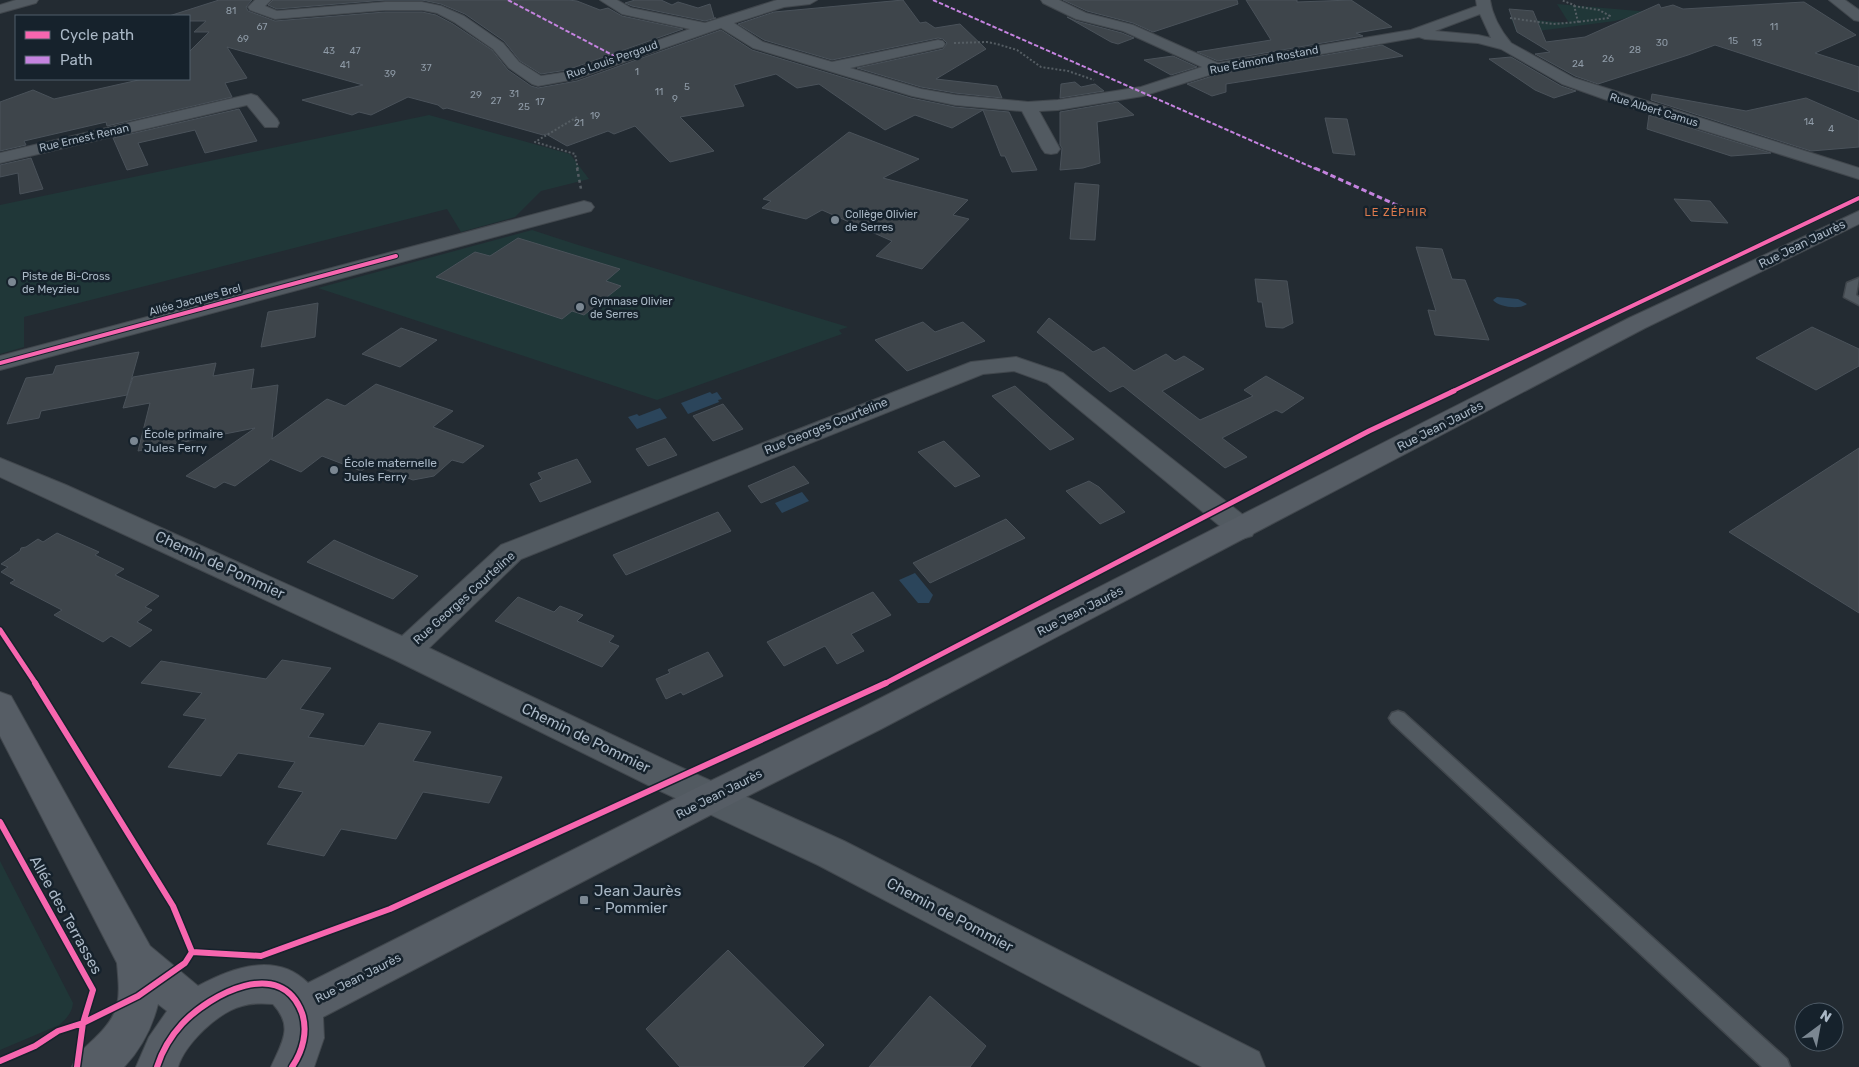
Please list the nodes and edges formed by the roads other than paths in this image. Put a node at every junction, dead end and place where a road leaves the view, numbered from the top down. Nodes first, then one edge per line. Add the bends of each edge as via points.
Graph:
1 (30, 0) edge
2 (264, 0) edge
3 (608, 0) edge
4 (810, 0) edge
5 (1048, 0) edge
6 (1836, 0) edge
7 (1485, 8) edge
8 (0, 9) edge
9 (1859, 17) edge
10 (724, 23) junction
11 (706, 28) junction
12 (1414, 34) junction
13 (938, 44) road end
14 (1506, 46) junction
15 (831, 67) junction
16 (1216, 68) junction
17 (1028, 107) junction
18 (271, 123) dead end
19 (1050, 149) dead end
20 (0, 158) edge
21 (1859, 174) edge
22 (584, 207) road end
23 (1859, 216) edge
24 (1859, 280) edge
25 (1859, 301) edge
26 (0, 363) edge
27 (0, 467) edge
28 (1242, 528) junction
29 (406, 651) junction
30 (0, 705) edge
31 (1398, 718) dead end
32 (710, 798) junction
33 (136, 960) junction
34 (302, 1007) junction
35 (196, 1010) junction
36 (93, 1067) edge
37 (157, 1067) edge
38 (292, 1067) edge
39 (1244, 1067) edge
40 (1779, 1067) edge

1 - 8 street
2 - 11 street, Rue Louis Pergaud via 255,8 275,15 385,6 422,6 441,10 460,19 498,46 514,65 538,81 570,76
3 - 11 street via 628,11
4 - 10 street via 782,3
5 - 16 street via 1081,16 1128,28
6 - 9 street
7 - 12 street, Rue Edmond Rostand
7 - 14 street, Rue Albert Camus via 1497,36
10 - 11 street
10 - 15 street, Rue Edmond Rostand via 758,45
12 - 14 street, Rue Edmond Rostand via 1478,39
12 - 16 street, Rue Edmond Rostand
13 - 15 street, Rue Edmond Rostand
14 - 21 street, Rue Albert Camus via 1568,81
15 - 17 street, Rue Edmond Rostand via 918,93
16 - 17 street, Rue Edmond Rostand via 1143,90
17 - 19 street
18 - 20 street, Rue Ernest Renan via 251,99
22 - 26 street, Allée Jacques Brel
23 - 28 main road, Rue Jean Jaurès via 1637,323
24 - 25 lane via 1851,284 1850,297
27 - 29 street, Chemin de Pommier
28 - 29 street, Rue Georges Courteline via 1208,504 1055,378 1016,364 979,367 511,552
28 - 32 main road, Rue Jean Jaurès
29 - 32 street, Chemin de Pommier
30 - 33 main road
31 - 40 lane
32 - 34 main road, Rue Jean Jaurès
32 - 39 street, Chemin de Pommier via 831,853
33 - 35 main road
33 - 36 main road via 138,1004 127,1033
34 - 35 main road via 285,989 259,983 228,990
34 - 38 main road via 305,1023 303,1042
35 - 37 main road via 174,1034

